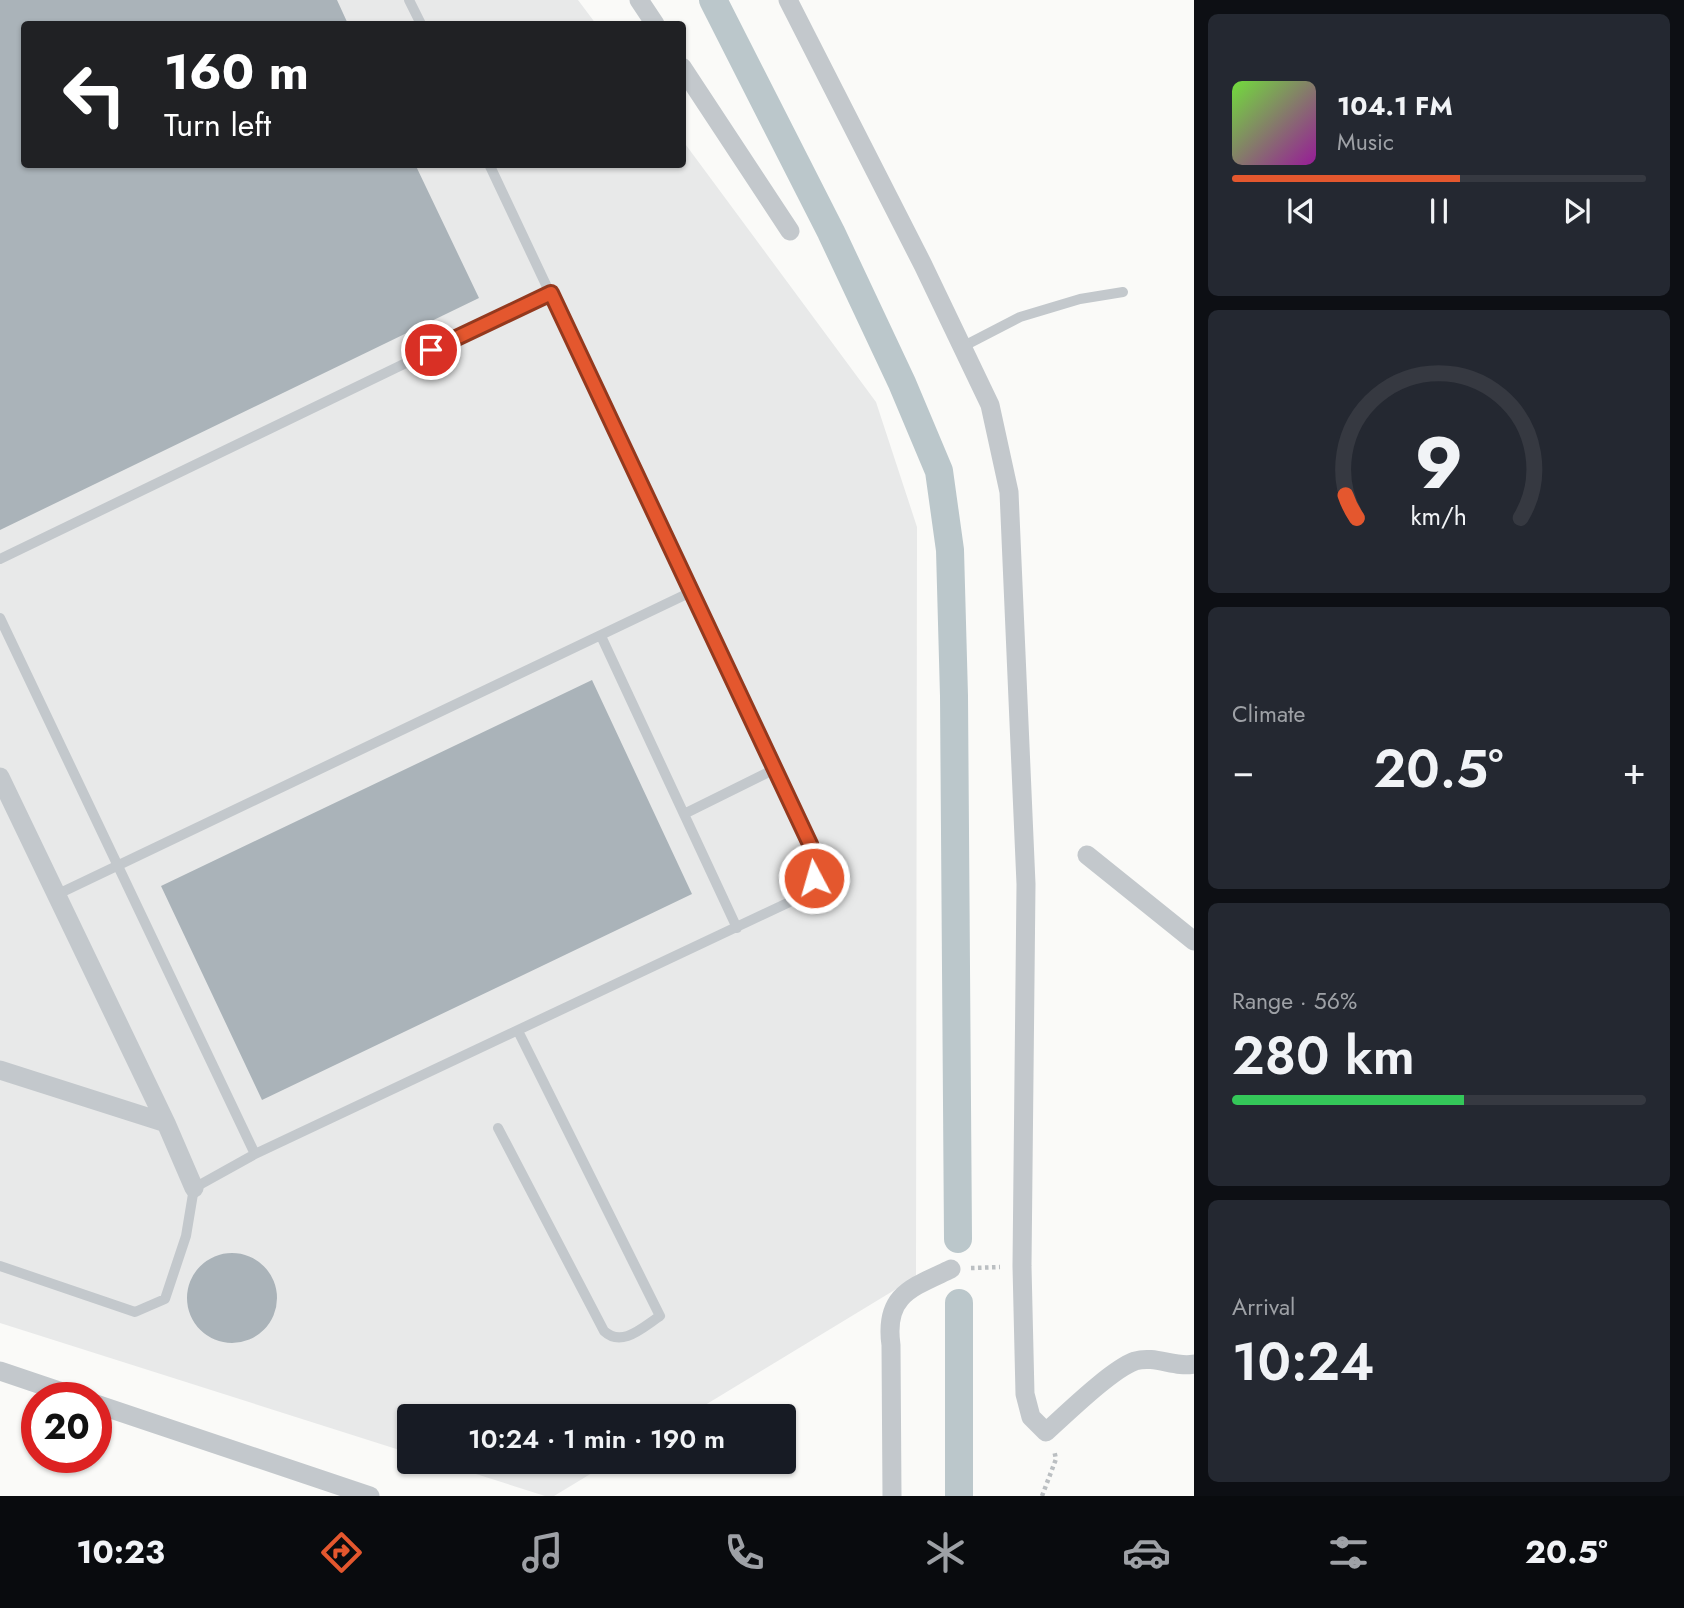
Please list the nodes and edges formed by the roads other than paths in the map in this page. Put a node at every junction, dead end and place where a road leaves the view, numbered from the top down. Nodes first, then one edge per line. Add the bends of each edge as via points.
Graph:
1 (409, 0) edge
2 (639, 0) edge
3 (788, 0) edge
4 (420, 21) edge
5 (653, 21) edge
6 (686, 72) edge
7 (491, 168) edge
8 (790, 231) dead end
9 (1123, 292) dead end
10 (551, 293) junction
11 (962, 347) junction
12 (0, 559) edge
13 (691, 592) junction
14 (0, 618) edge
15 (601, 636) junction
16 (775, 769) junction
17 (0, 777) edge
18 (684, 814) junction
19 (1087, 855) dead end
20 (118, 866) junction
21 (56, 895) junction
22 (737, 928) junction
23 (1194, 941) edge
24 (518, 1031) junction
25 (0, 1070) edge
26 (166, 1123) junction
27 (498, 1128) dead end
28 (255, 1154) junction
29 (194, 1188) junction
30 (0, 1266) edge
31 (951, 1269) road end
32 (1194, 1364) edge
33 (0, 1371) edge
34 (33, 1382) edge
35 (112, 1409) edge
36 (370, 1496) edge
37 (892, 1496) edge

1 - 4 lane
2 - 5 street
3 - 11 street
6 - 8 street
7 - 10 lane
9 - 11 lane via 1020,317
10 - 12 lane
10 - 13 lane
11 - 32 street via 990,405 1009,492 1026,884 1025,1394 1031,1417 1046,1432 1113,1374 1136,1361
13 - 15 lane
13 - 16 lane
14 - 20 lane
15 - 18 lane
15 - 20 lane
16 - 18 lane
16 - 22 lane via 810,844 814,878 796,899
17 - 21 street
18 - 22 lane
19 - 23 street
20 - 21 lane
20 - 28 lane
21 - 26 street
22 - 24 lane
24 - 27 lane via 660,1316 619,1339 604,1331
24 - 28 lane
25 - 26 street
26 - 29 street
28 - 29 lane
29 - 30 lane via 186,1236 165,1299 135,1312
31 - 37 street via 915,1286 892,1307 888,1327
33 - 34 street
35 - 36 street

